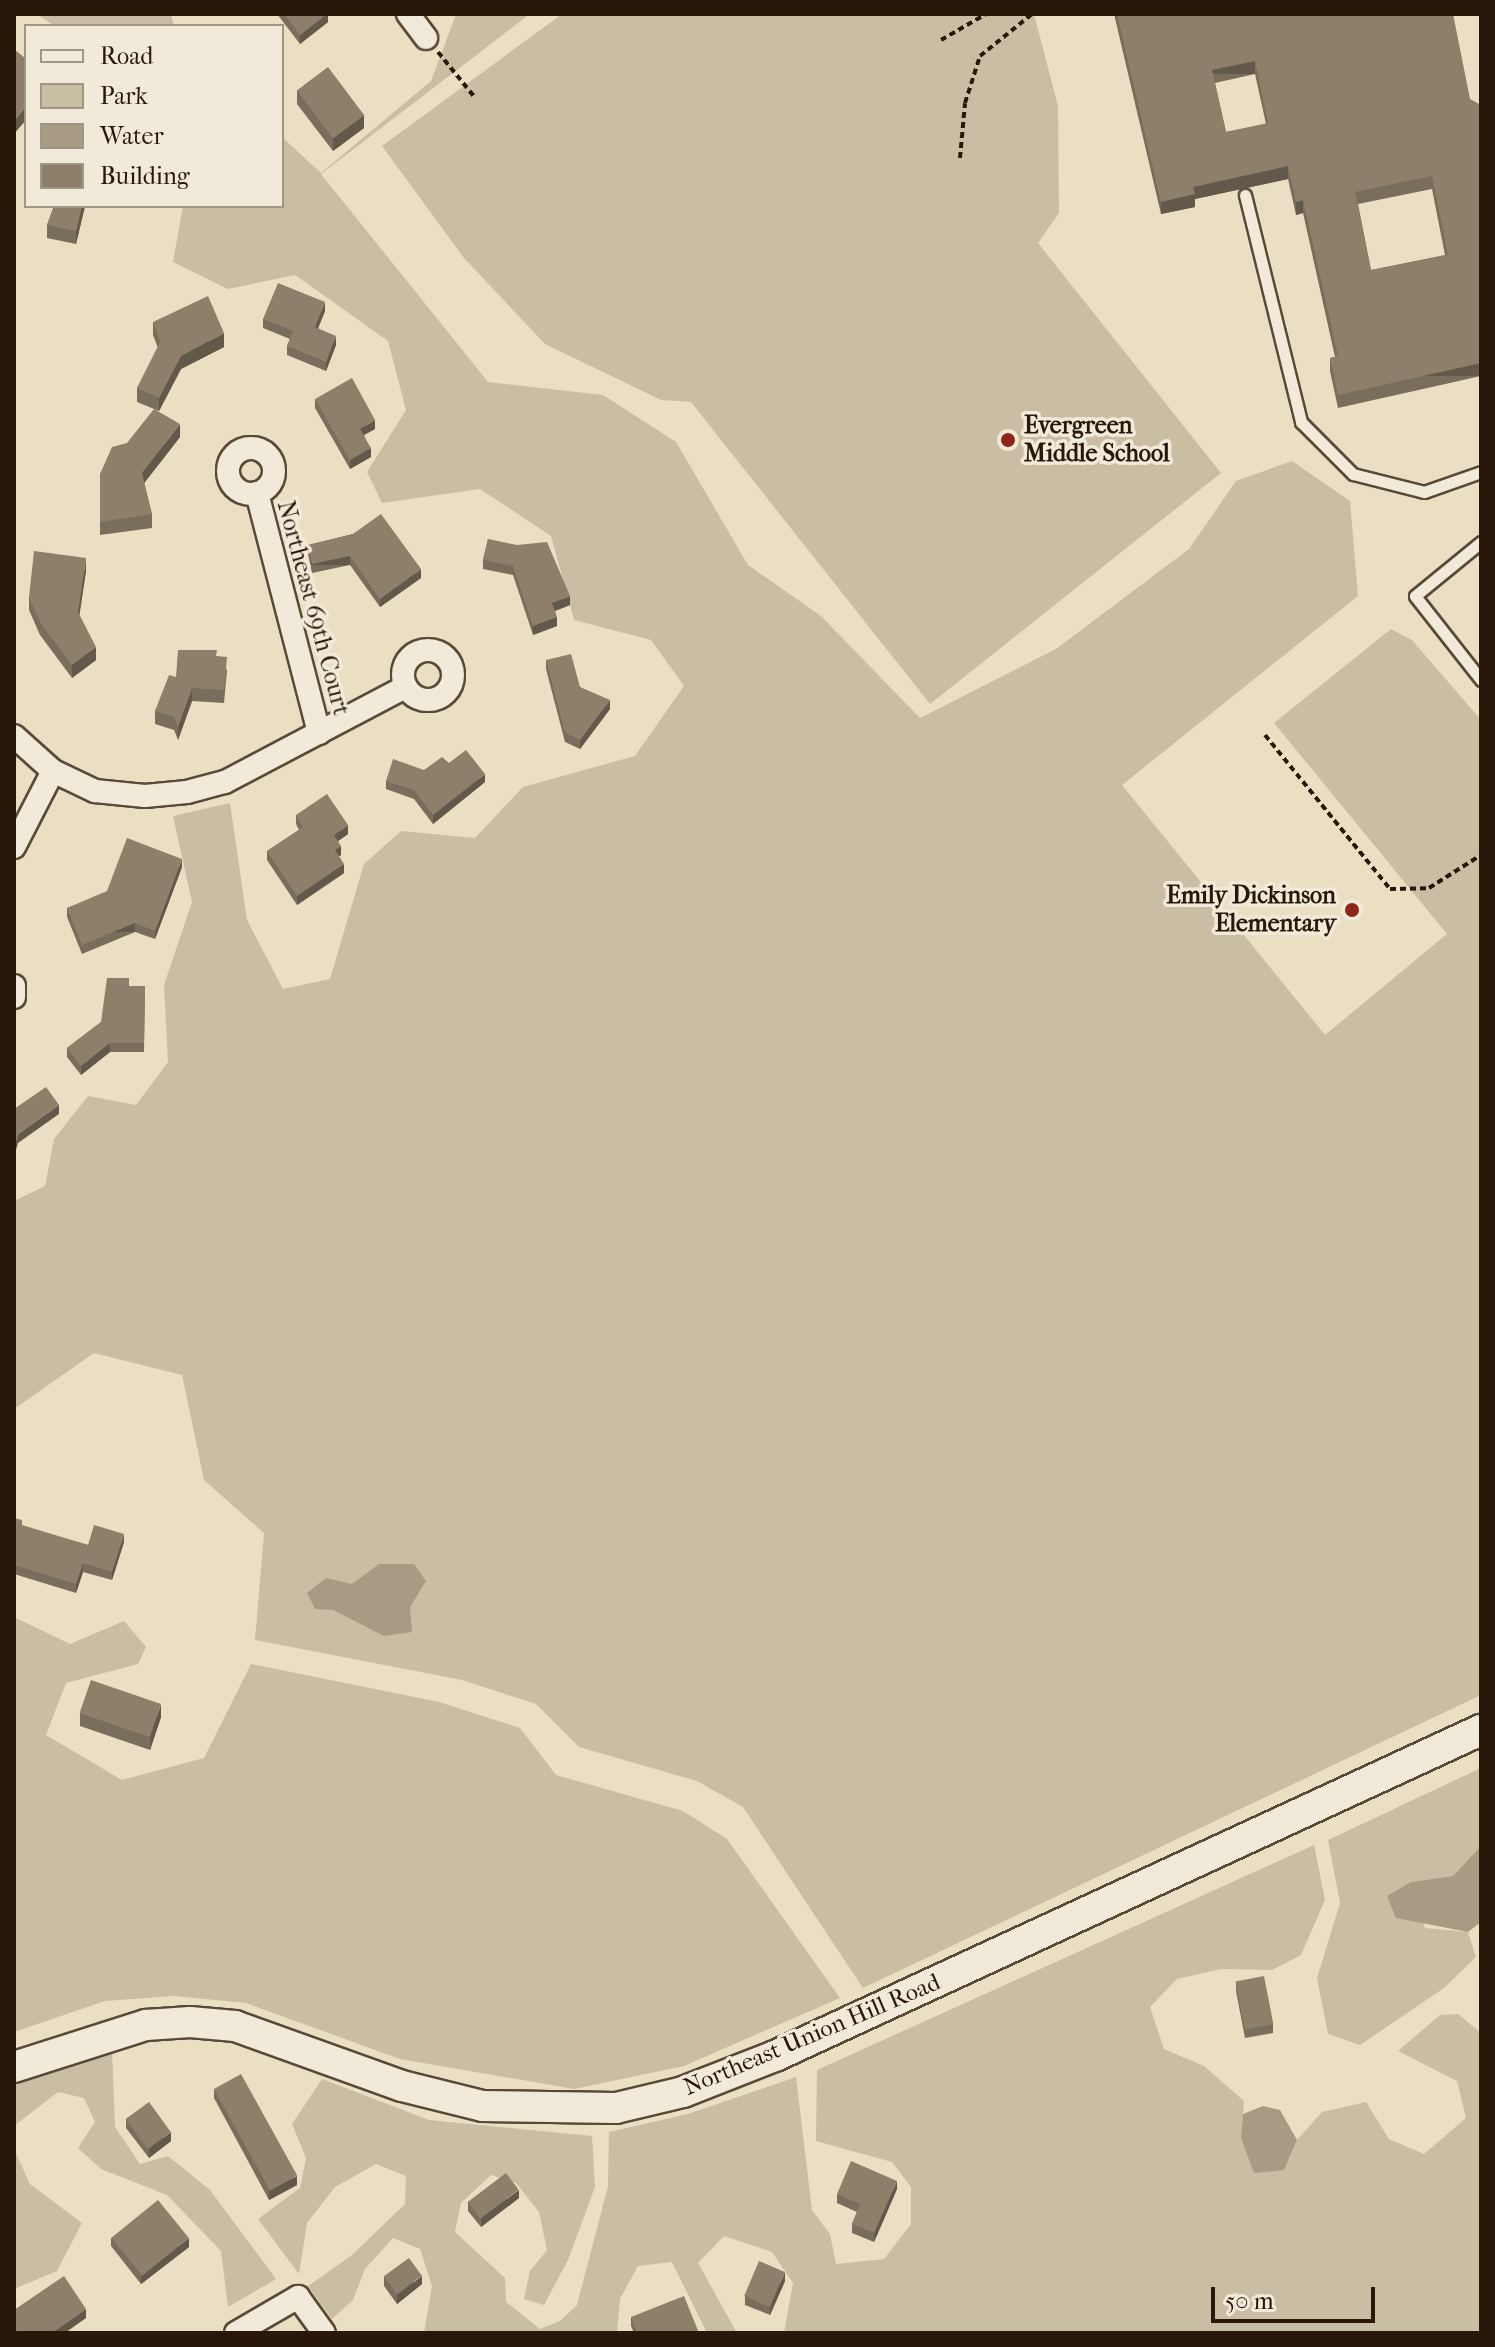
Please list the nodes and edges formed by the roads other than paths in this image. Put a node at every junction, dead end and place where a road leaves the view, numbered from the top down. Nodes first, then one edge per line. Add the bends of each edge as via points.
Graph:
1 (408, 14) edge
2 (426, 38) road end
3 (1245, 195) dead end
4 (1481, 472) edge
5 (257, 493) dead end
6 (1481, 542) edge
7 (1481, 680) edge
8 (405, 687) dead end
9 (319, 733) junction
10 (14, 736) edge
11 (53, 771) junction
12 (14, 847) edge
13 (14, 986) edge
14 (14, 997) edge
15 (1481, 1730) edge
16 (14, 2067) edge
17 (236, 2333) edge
18 (324, 2333) edge

1 - 2 street
3 - 4 lane via 1301,422 1353,474 1424,492
5 - 9 street, Northeast 69th Court
6 - 7 lane via 1415,596
8 - 9 street, Northeast 69th Court
9 - 11 street via 225,782 187,792 145,796 95,791
10 - 11 street
11 - 12 street
13 - 14 street
15 - 16 street, Northeast Union Hill Road via 775,2056 683,2092 616,2108 483,2106 402,2086 235,2026 190,2022 130,2029
17 - 18 street via 298,2297

